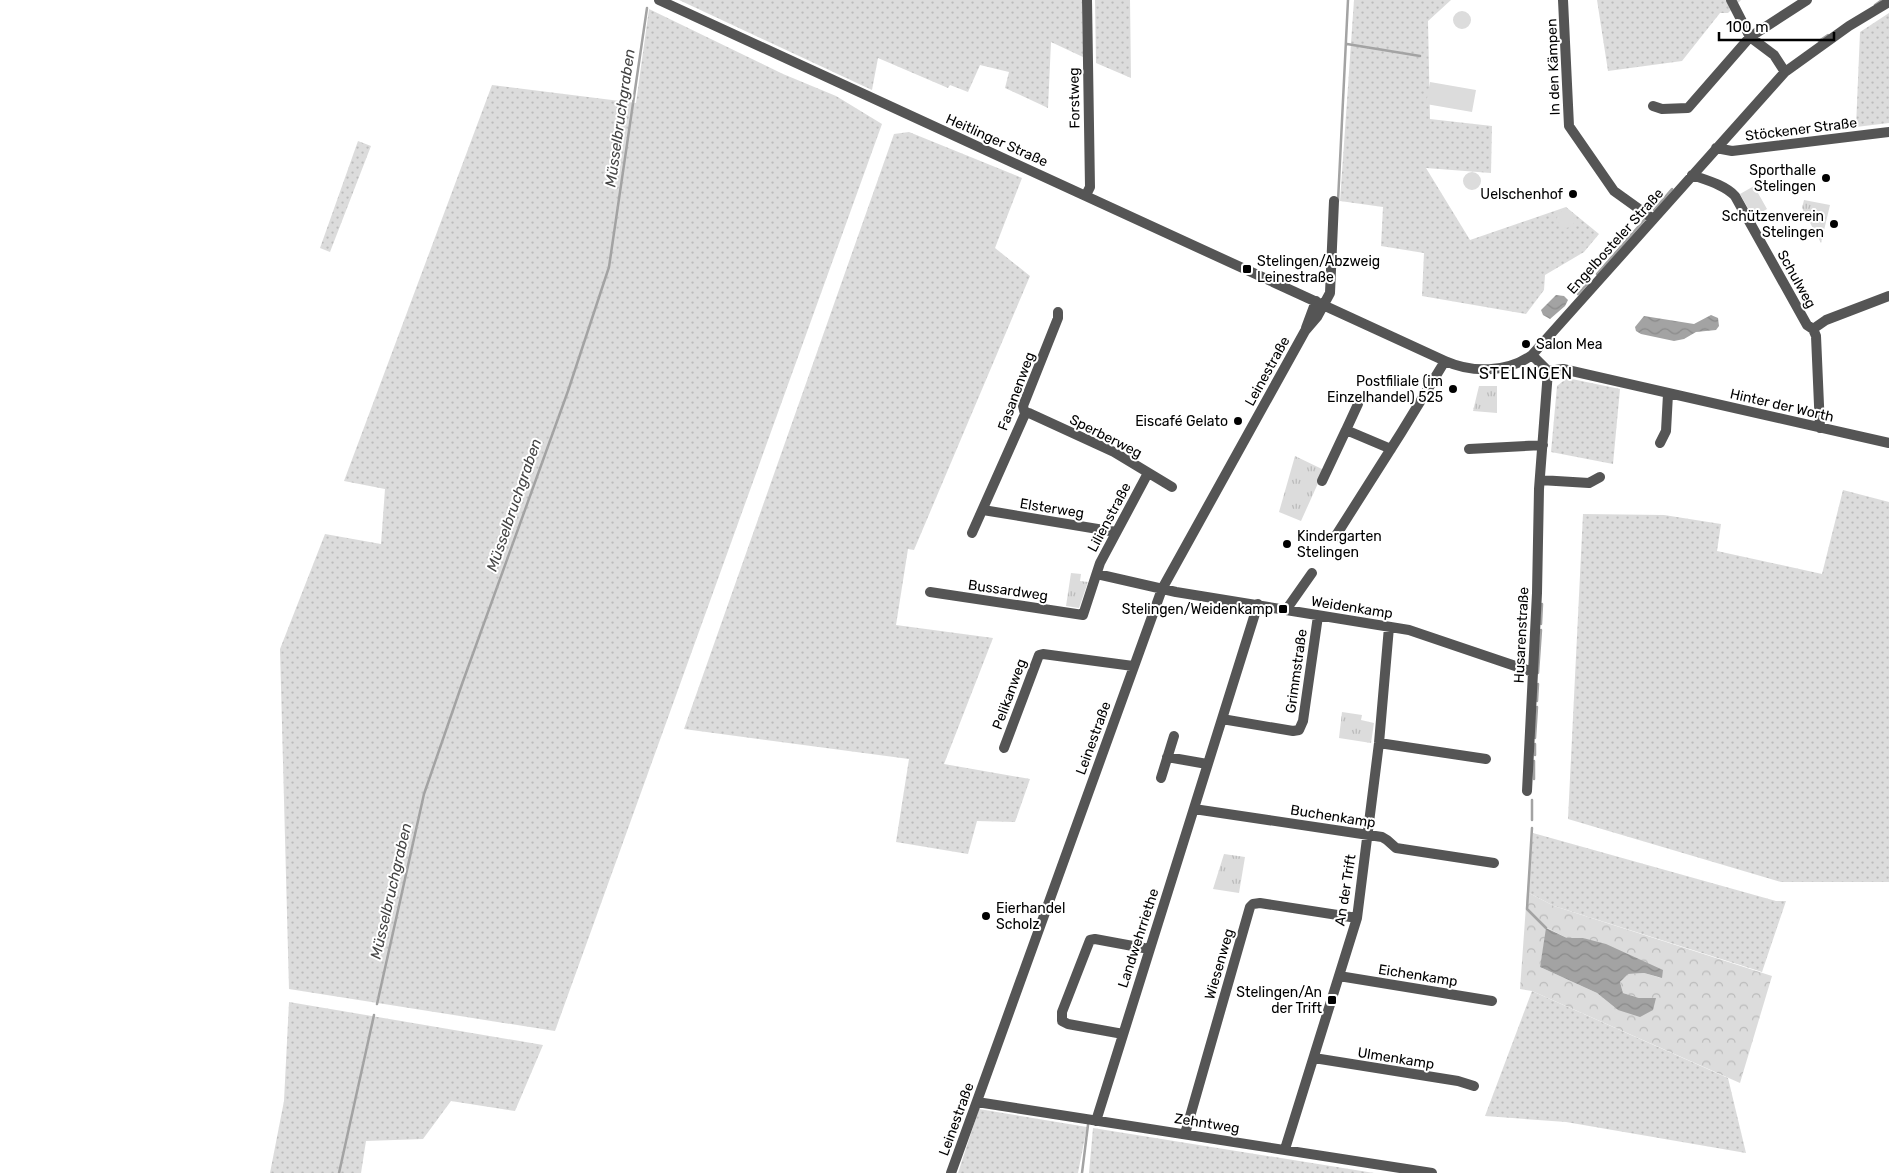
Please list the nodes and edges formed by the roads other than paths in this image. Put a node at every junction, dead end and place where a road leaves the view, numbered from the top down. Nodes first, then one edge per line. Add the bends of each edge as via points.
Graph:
1 (659, 0) edge
2 (1087, 0) edge
3 (1563, 0) edge
4 (1731, 0) edge
5 (1807, 0) edge
6 (1889, 2) edge
7 (1750, 37) junction
8 (1785, 72) junction
9 (1653, 106) dead end
10 (1889, 132) edge
11 (1716, 148) junction
12 (1692, 175) junction
13 (1086, 196) junction
14 (1334, 201) dead end
15 (1653, 219) junction
16 (1889, 296) edge
17 (1320, 303) junction
18 (1058, 312) dead end
19 (1813, 329) junction
20 (1532, 355) junction
21 (1445, 361) junction
22 (1548, 371) junction
23 (1668, 394) junction
24 (1358, 404) dead end
25 (1025, 414) junction
26 (1820, 428) junction
27 (1346, 430) junction
28 (1660, 443) dead end
29 (1889, 443) edge
30 (1543, 444) junction
31 (1391, 449) junction
32 (1469, 449) dead end
33 (1148, 473) junction
34 (1600, 477) dead end
35 (1540, 480) junction
36 (1322, 481) dead end
37 (1172, 487) dead end
38 (983, 510) junction
39 (1116, 532) junction
40 (972, 533) dead end
41 (1335, 537) dead end
42 (1312, 573) dead end
43 (1097, 574) junction
44 (1162, 589) junction
45 (930, 592) dead end
46 (1258, 604) junction
47 (1286, 610) junction
48 (1082, 615) joint
49 (1318, 616) junction
50 (1389, 627) junction
51 (1133, 666) junction
52 (1533, 672) junction
53 (1222, 719) junction
54 (1174, 736) dead end
55 (1379, 744) junction
56 (1004, 748) dead end
57 (1167, 756) junction
58 (1486, 759) dead end
59 (1207, 764) junction
60 (1161, 778) dead end
61 (1527, 791) dead end
62 (1194, 809) junction
63 (1368, 835) junction
64 (1494, 863) dead end
65 (1357, 918) junction
66 (1149, 948) junction
67 (1339, 976) junction
68 (1492, 1001) dead end
69 (1123, 1034) junction
70 (1314, 1058) junction
71 (1474, 1086) dead end
72 (977, 1102) junction
73 (1096, 1121) junction
74 (1186, 1134) junction
75 (1285, 1149) junction
76 (951, 1173) edge
77 (1432, 1173) edge

1 - 13 street, Heitlinger Straße
2 - 13 street, Forstweg via 1090,187
3 - 15 street, In den Kämpen via 1569,126 1614,191
4 - 7 street
5 - 7 street
6 - 8 street, Engelbosteler Straße
7 - 8 street via 1774,55
7 - 9 street via 1688,108
8 - 11 street, Engelbosteler Straße
10 - 11 street, Stöckener Straße via 1732,151
11 - 12 street, Engelbosteler Straße
12 - 15 street, Engelbosteler Straße
12 - 19 street, Schulweg via 1722,186 1735,196 1807,325
13 - 17 street, Heitlinger Straße
14 - 17 street, Leinestraße via 1330,293
15 - 20 street, Engelbosteler Straße
16 - 19 street via 1826,320
17 - 21 street, Engelbosteler Straße
17 - 44 street, Leinestraße via 1317,317 1305,332
18 - 25 street, Fasanenweg via 1023,406
19 - 26 street, Schulweg
20 - 21 street, Engelbosteler Straße via 1514,365 1491,368 1463,368
20 - 22 street
21 - 31 street
22 - 23 street, Hinter der Worth via 1563,369
22 - 30 street, Husarenstraße
23 - 26 street, Hinter der Worth
23 - 28 street via 1666,432
24 - 27 street
25 - 33 street, Sperberweg via 1114,452
25 - 38 street, Fasanenweg
26 - 29 street, Hinter der Worth
27 - 31 street
27 - 36 street
30 - 32 street
30 - 35 street, Husarenstraße
31 - 41 street
33 - 37 street, Sperberweg
33 - 39 street, Lilienstraße
34 - 35 street via 1589,483
35 - 52 street, Husarenstraße
38 - 39 street, Elsterweg
38 - 40 street, Fasanenweg
39 - 43 street, Lilienstraße
42 - 47 street
43 - 44 street, Lilienstraße
43 - 48 street, Lilienstraße
44 - 46 street, Weidenkamp
44 - 51 street, Leinestraße
45 - 48 street, Bussardweg
46 - 47 street, Weidenkamp
46 - 53 street, Landwehrriethe
47 - 49 street, Weidenkamp
49 - 50 street, Weidenkamp
49 - 53 street, Grimmstraße via 1299,730 1293,732
50 - 52 street, Weidenkamp via 1409,630
50 - 55 street, An der Trift
51 - 56 street, Pelikanweg via 1039,656
51 - 72 street, Leinestraße
52 - 61 street, Husarenstraße
53 - 59 street, Landwehrriethe
54 - 57 street
55 - 58 street
55 - 63 street, An der Trift
57 - 59 street
57 - 60 street
59 - 62 street, Landwehrriethe
62 - 63 street, Buchenkamp
62 - 66 street, Landwehrriethe
63 - 64 street, Buchenkamp via 1387,840 1396,848
63 - 65 street, An der Trift
65 - 67 street, An der Trift
65 - 74 street, Wiesenweg via 1253,904
66 - 69 street, Landwehrriethe
66 - 69 street via 1095,938 1090,940 1062,1012 1062,1021 1068,1024
67 - 68 street, Eichenkamp
67 - 70 street, An der Trift
69 - 73 street, Landwehrriethe
70 - 71 street, Ulmenkamp
70 - 75 street, An der Trift
72 - 73 street, Zehntweg
72 - 76 street, Leinestraße
73 - 74 street, Zehntweg
74 - 75 street, Zehntweg
75 - 77 street, Zehntweg

